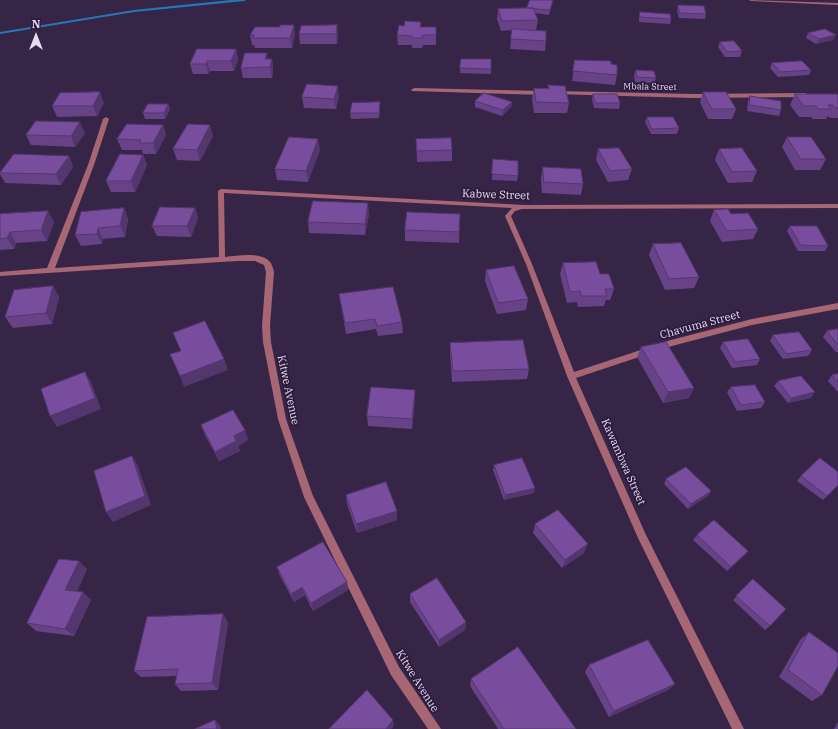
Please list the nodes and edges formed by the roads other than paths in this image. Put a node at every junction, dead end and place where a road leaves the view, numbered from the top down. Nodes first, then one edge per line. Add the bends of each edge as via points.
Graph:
1 (751, 0) edge
2 (838, 4) edge
3 (414, 90) dead end
4 (814, 95) edge
5 (106, 119) dead end
6 (838, 206) edge
7 (524, 207) junction
8 (222, 259) junction
9 (50, 270) junction
10 (0, 274) edge
11 (838, 306) edge
12 (571, 376) junction
13 (435, 729) edge
14 (738, 729) edge

1 - 2 street
3 - 4 street, Mbala Street via 694,96
5 - 9 street
6 - 7 street, Kabwe Street
7 - 8 street, Kabwe Street via 221,191
7 - 12 street, Kawambwa Street via 513,210 508,216
8 - 9 street, Kitwe Avenue
8 - 13 street, Kitwe Avenue via 254,259 264,261 268,265 270,272 267,342 282,419 309,497 395,671
9 - 10 street, Kitwe Avenue
11 - 12 street, Chavuma Street via 752,322 671,343
12 - 14 street, Kawambwa Street via 643,538

